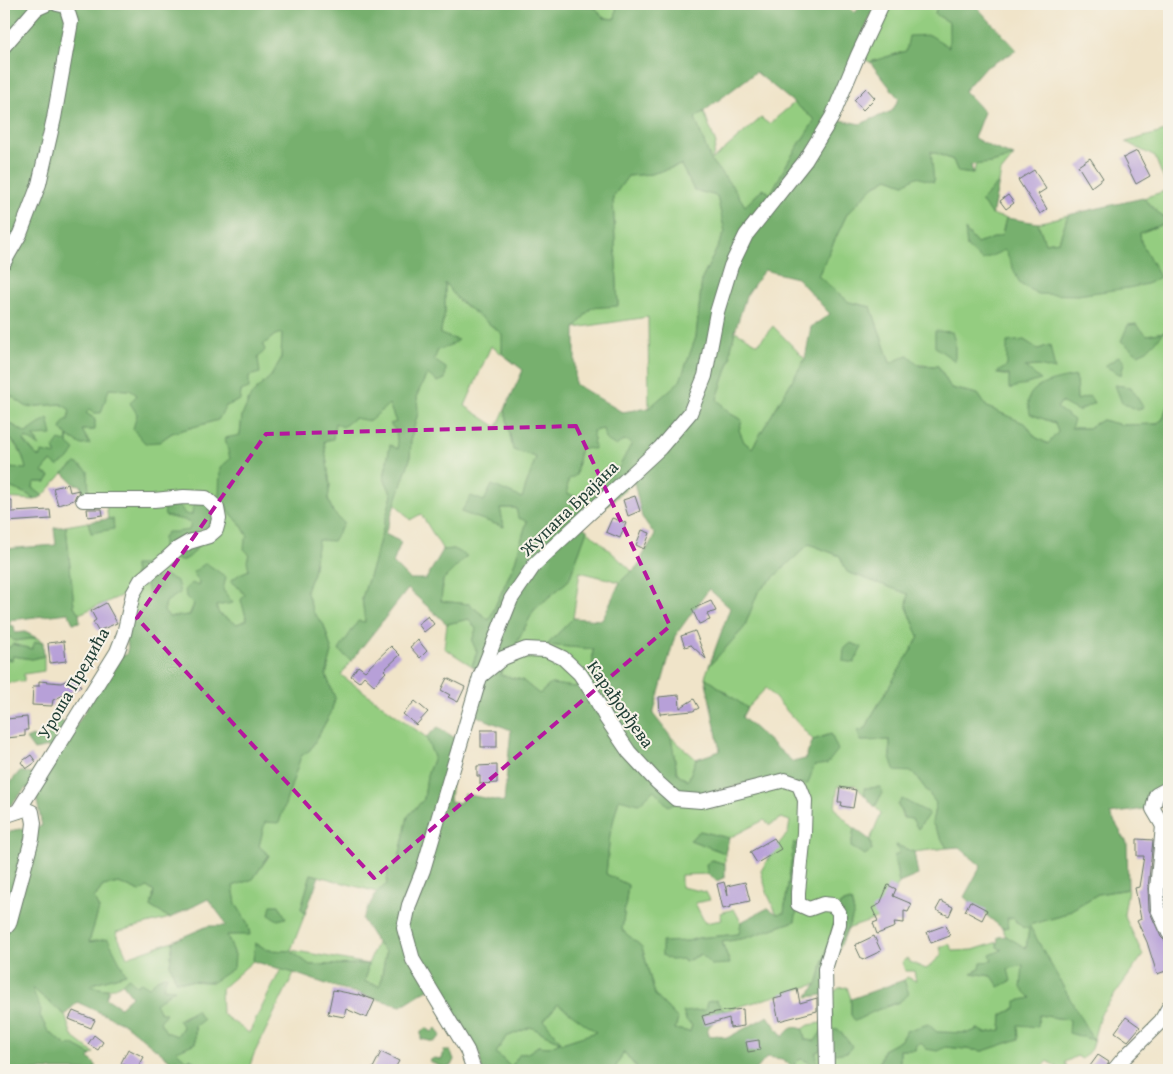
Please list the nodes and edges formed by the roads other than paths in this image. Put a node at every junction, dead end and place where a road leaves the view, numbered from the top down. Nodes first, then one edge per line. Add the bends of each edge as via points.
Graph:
1 (47, 4) edge
2 (57, 4) edge
3 (882, 4) edge
4 (4, 46) edge
5 (4, 262) edge
6 (83, 500) dead end
7 (480, 677) junction
8 (1169, 788) edge
9 (18, 811) junction
10 (4, 816) edge
11 (1166, 824) edge
12 (4, 930) edge
13 (1169, 933) edge
14 (1169, 1007) edge
15 (827, 1065) edge
16 (474, 1070) edge
17 (1114, 1070) edge

1 - 4 street via 36,9
2 - 5 street via 66,6 71,22 54,118 38,184 20,234
3 - 7 street, Жупана Брајана via 832,117 805,161 746,236 731,266 717,312 705,376 690,412 660,448 535,564 511,599
6 - 9 street, Уроша Предића via 206,498 217,508 219,520 216,530 209,536 177,549 141,580 133,594 124,634 116,652
7 - 15 street, Карађорђева via 503,658 526,648 546,650 563,658 580,674 629,752 676,799 701,801 785,780 799,785 805,800 798,904 808,909 823,904 833,905 839,912 839,924 825,969
7 - 16 street, Жупана Брајана via 404,928 413,960 467,1050
8 - 11 street via 1156,795 1153,809
9 - 10 street
9 - 12 street via 32,812 34,823
11 - 13 street via 1157,890 1158,909
14 - 17 street via 1161,1021

